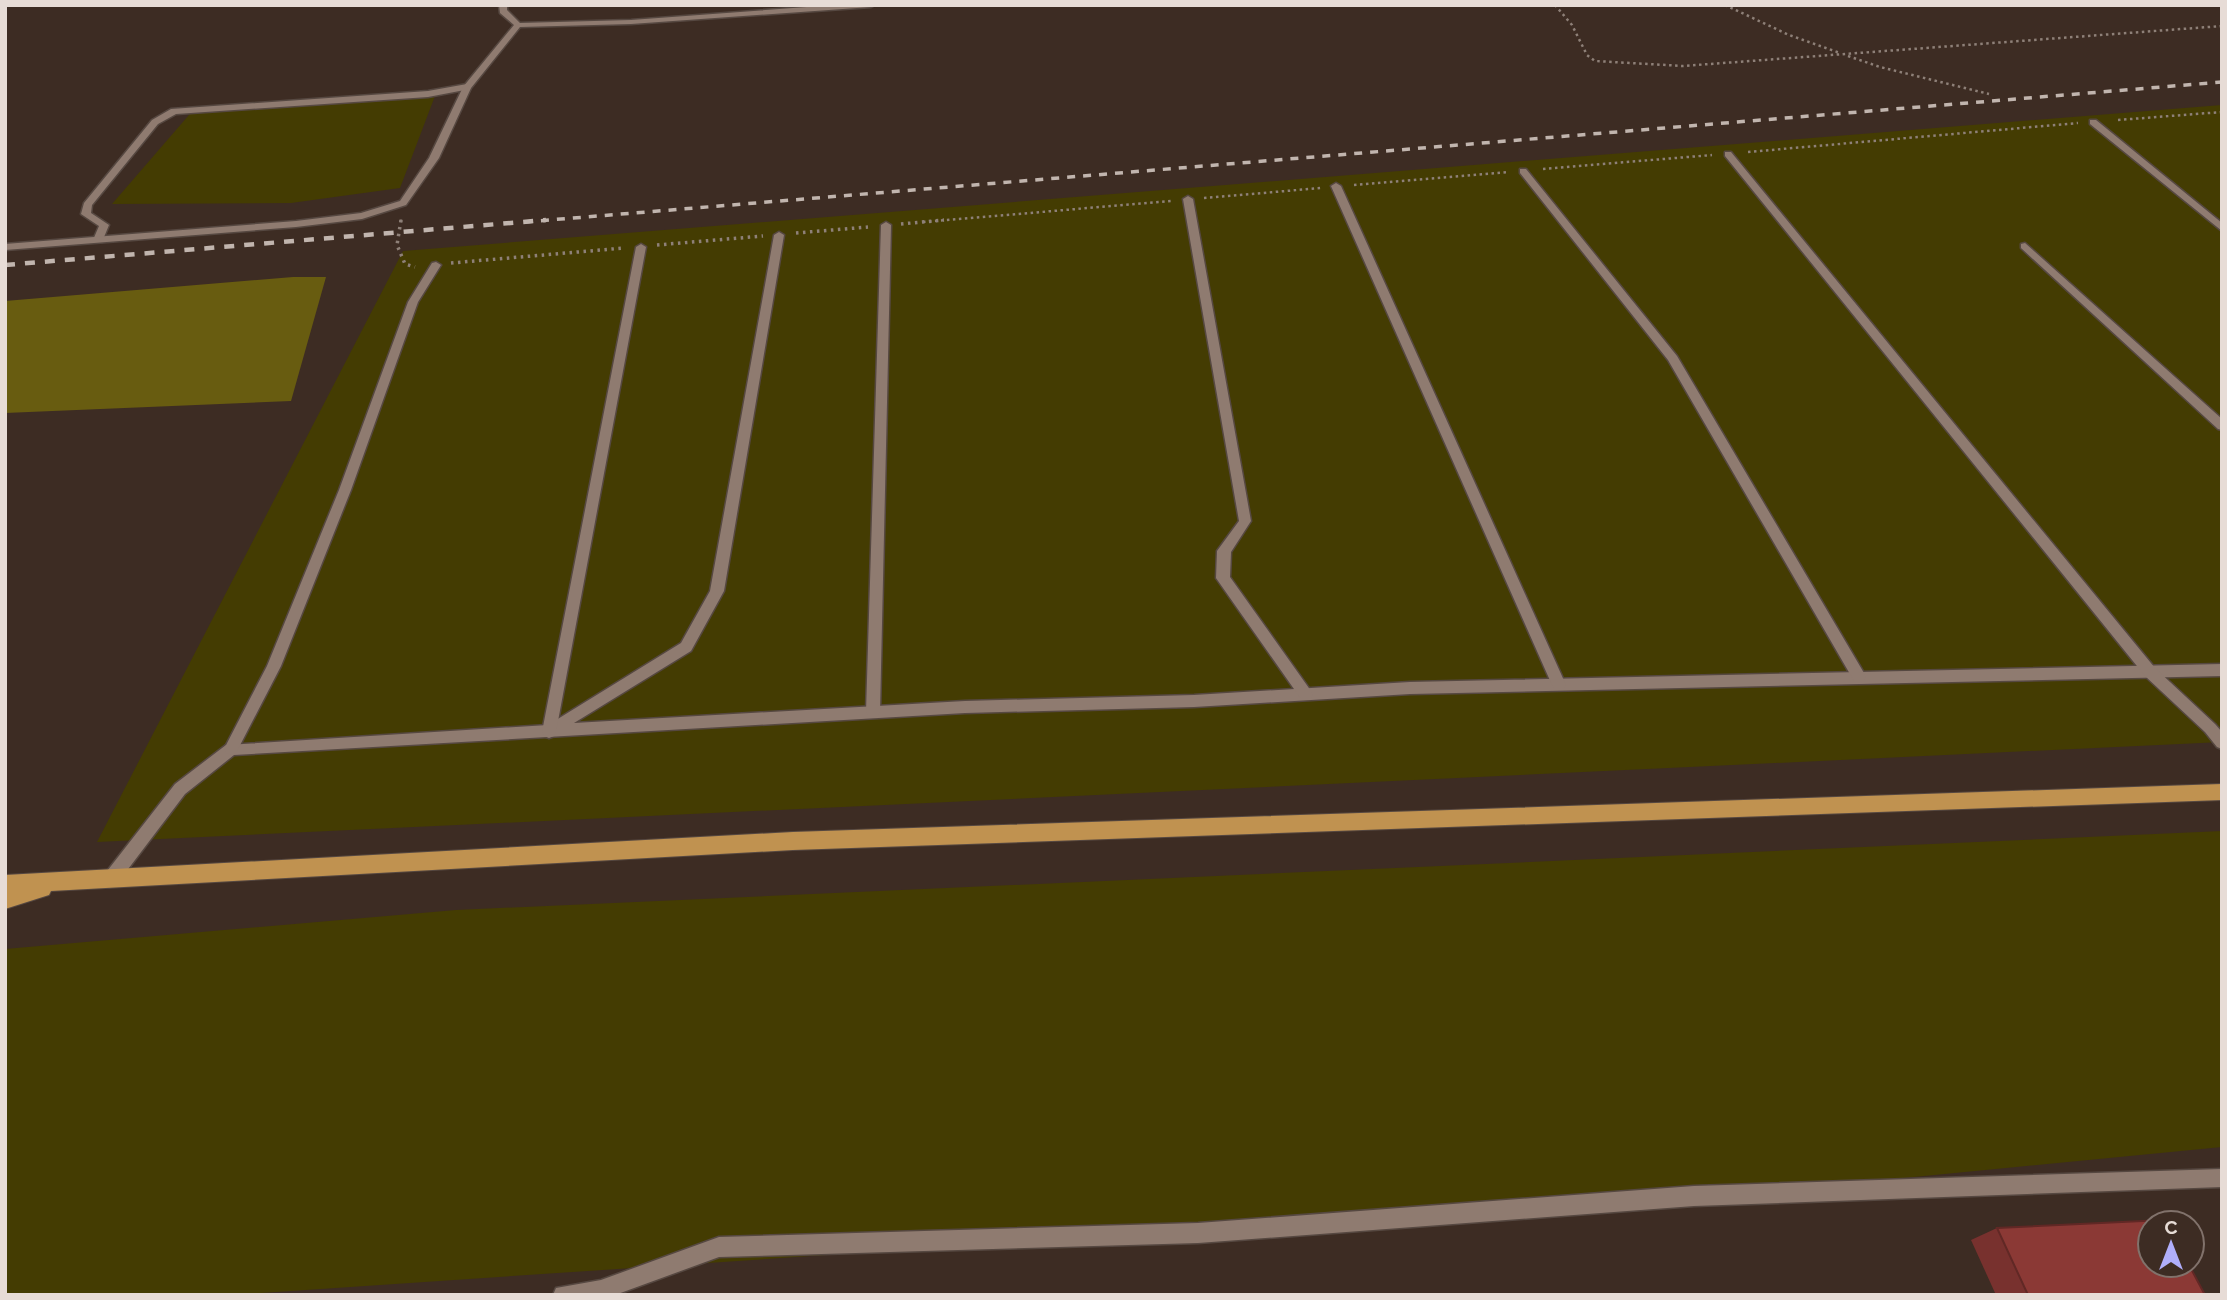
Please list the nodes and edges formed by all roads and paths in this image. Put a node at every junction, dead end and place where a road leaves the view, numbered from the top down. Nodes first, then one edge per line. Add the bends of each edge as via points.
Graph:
1 (503, 5) edge
2 (871, 5) edge
3 (1555, 5) edge
4 (1725, 5) edge
5 (518, 25) junction
6 (2222, 26) edge
7 (1844, 55) junction
8 (467, 87) junction
9 (1989, 93) dead end
10 (2093, 122) dead end
11 (1728, 153) dead end
12 (1524, 170) dead end
13 (1336, 186) dead end
14 (1188, 199) dead end
15 (403, 203) junction
16 (886, 225) dead end
17 (2222, 228) edge
18 (779, 235) dead end
19 (98, 240) junction
20 (2025, 246) dead end
21 (5, 247) edge
22 (641, 247) dead end
23 (436, 265) joint
24 (2222, 426) edge
25 (2222, 670) edge
26 (2150, 672) junction
27 (1858, 677) junction
28 (1559, 685) junction
29 (1306, 695) junction
30 (873, 712) junction
31 (549, 732) junction
32 (2222, 743) edge
33 (230, 749) junction
34 (2222, 792) edge
35 (110, 880) junction
36 (72, 881) junction
37 (5, 884) edge
38 (5, 900) edge
39 (2222, 1178) edge
40 (563, 1295) edge

1 - 5 street via 503,11
2 - 5 street
3 - 7 path via 1595,61 1683,66
4 - 7 path
5 - 8 street
6 - 7 path
7 - 9 path
8 - 15 street via 434,158
8 - 19 street via 428,94 174,111 155,122 87,205 86,214 104,225
10 - 17 street
11 - 26 street
12 - 27 street via 1672,358
13 - 28 street
14 - 29 street via 1245,521 1224,551 1223,578
15 - 19 street via 362,216
15 - 23 path via 397,245 405,264
16 - 30 street
18 - 31 street via 717,591 686,647
19 - 21 street
20 - 24 street
22 - 31 street
23 - 33 street via 413,302 345,490 274,666
25 - 26 street
26 - 27 street
26 - 32 street
27 - 28 street
28 - 29 street
29 - 30 street
30 - 31 street
31 - 33 street
33 - 35 street via 180,789
34 - 35 main road via 793,841
35 - 36 main road
36 - 37 main road
36 - 38 main road
39 - 40 street via 1694,1196 1198,1233 719,1247 601,1290

